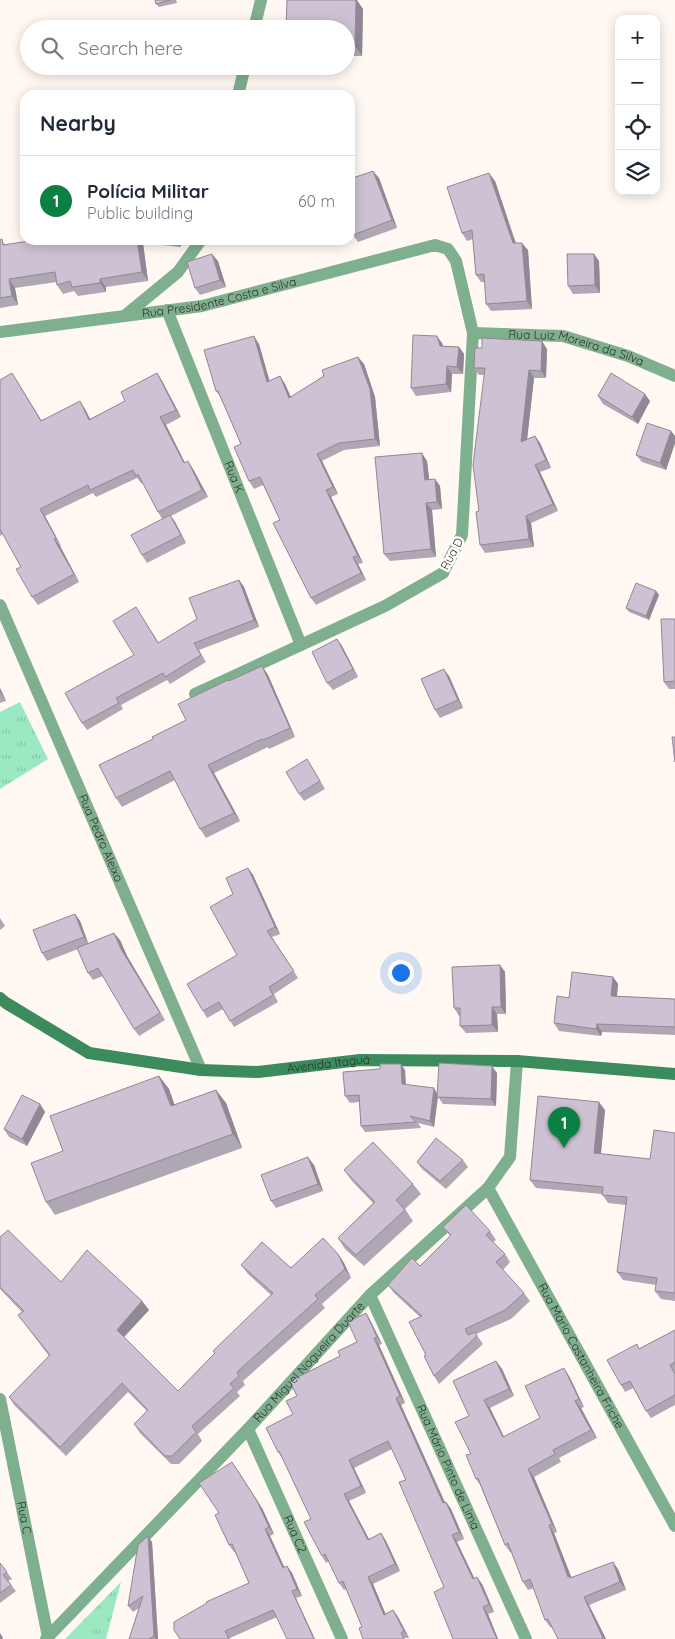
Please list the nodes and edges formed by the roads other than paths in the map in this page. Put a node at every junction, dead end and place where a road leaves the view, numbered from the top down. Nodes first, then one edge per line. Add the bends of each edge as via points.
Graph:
1 (262, 0) edge
2 (256, 20) edge
3 (243, 75) edge
4 (239, 90) edge
5 (197, 245) edge
6 (434, 245) joint
7 (167, 310) junction
8 (127, 314) junction
9 (0, 332) edge
10 (474, 332) junction
11 (675, 376) edge
12 (0, 605) edge
13 (301, 645) junction
14 (195, 694) edge
15 (0, 998) edge
16 (517, 1061) junction
17 (201, 1070) junction
18 (675, 1074) edge
19 (488, 1188) junction
20 (370, 1295) junction
21 (0, 1399) edge
22 (248, 1429) junction
23 (675, 1526) edge
24 (47, 1638) edge
25 (342, 1639) edge
26 (526, 1639) edge

1 - 2 street
3 - 4 street
5 - 8 street via 178,272
6 - 7 street, Rua Presidente Costa e Silva via 202,306
6 - 10 street, Rua D via 448,249 456,261
7 - 8 street, Rua Presidente Costa e Silva
7 - 13 street, Rua K
8 - 9 street, Rua Presidente Costa e Silva
10 - 11 street, Rua Luiz Moreira da Silva via 563,336 628,356
10 - 13 street, Rua D via 462,535 443,573 385,606
12 - 17 street, Rua Pedro Aleixo
13 - 14 street, Rua D
15 - 17 street, Avenida Itaguá via 89,1053
16 - 17 street, Avenida Itaguá via 360,1060 258,1072
16 - 18 street, Avenida Itaguá
16 - 19 street, Rua Miguel Nogueira Duarte via 510,1157
19 - 20 street, Rua Miguel Nogueira Duarte
19 - 23 street, Rua Mário Castanheira Friche
20 - 22 street, Rua Miguel Nogueira Duarte
20 - 26 street, Rua Mário Pinto de Lima
21 - 24 street, Rua C
22 - 24 street, Rua Miguel Nogueira Duarte
22 - 25 street, Rua C2

